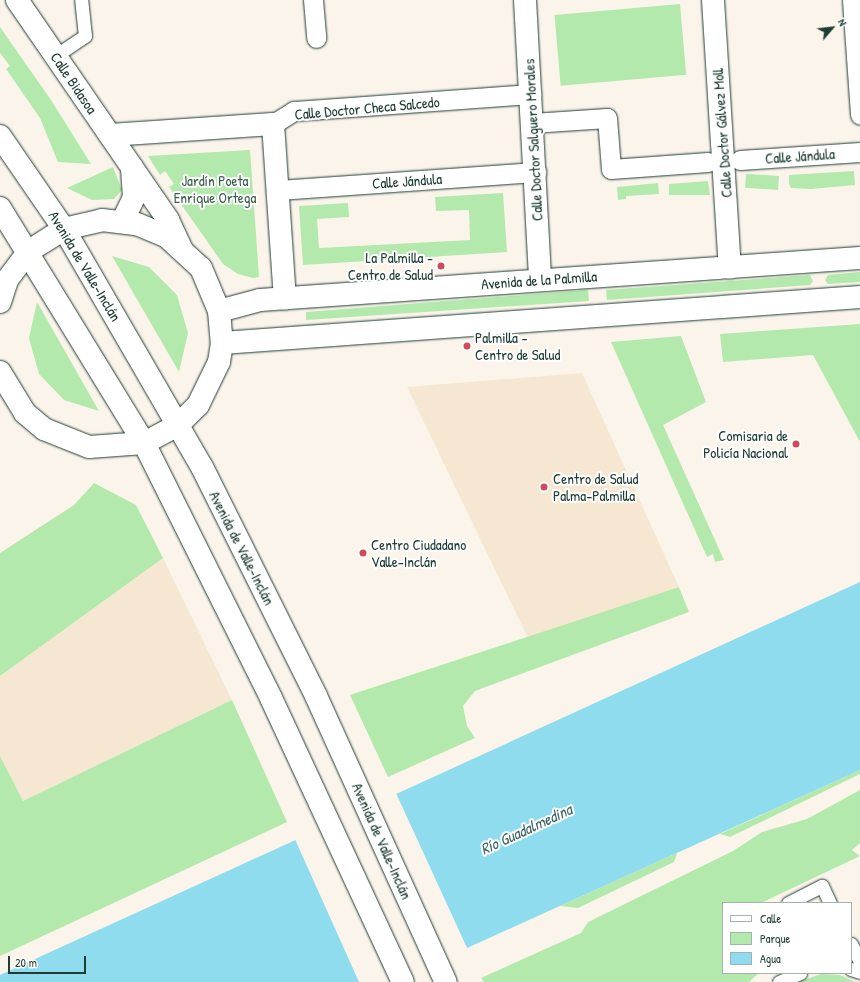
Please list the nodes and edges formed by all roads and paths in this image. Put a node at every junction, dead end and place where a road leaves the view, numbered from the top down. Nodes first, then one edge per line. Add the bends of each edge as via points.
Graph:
1 (17, 0) edge
2 (81, 0) edge
3 (313, 0) edge
4 (525, 0) edge
5 (713, 0) edge
6 (852, 0) edge
7 (316, 38) dead end
8 (55, 56) junction
9 (531, 94) junction
10 (860, 116) edge
11 (532, 123) junction
12 (273, 124) junction
13 (110, 135) junction
14 (0, 136) edge
15 (860, 152) edge
16 (740, 160) dead end
17 (708, 162) dead end
18 (132, 166) junction
19 (536, 172) junction
20 (277, 190) junction
21 (0, 208) edge
22 (122, 222) junction
23 (64, 229) junction
24 (182, 250) junction
25 (29, 251) junction
26 (860, 258) edge
27 (730, 267) junction
28 (540, 279) junction
29 (860, 297) edge
30 (285, 299) junction
31 (0, 302) edge
32 (220, 311) junction
33 (222, 343) junction
34 (2, 384) edge
35 (178, 425) junction
36 (144, 443) junction
37 (790, 902) edge
38 (830, 902) edge
39 (852, 946) edge
40 (860, 962) edge
41 (796, 974) edge
42 (781, 978) edge
43 (403, 982) edge
44 (446, 982) edge

1 - 8 main road, Calle Bidasoa
2 - 8 lane via 85,36
3 - 7 street
4 - 9 main road, Calle Doctor Salguero Morales
5 - 27 main road, Calle Doctor Gálvez Moll
6 - 10 street
8 - 13 main road, Calle Bidasoa
9 - 11 main road, Calle Doctor Salguero Morales
9 - 12 street, Calle Doctor Checa Salcedo via 294,111
11 - 17 street via 607,118 611,169
11 - 19 main road, Calle Doctor Salguero Morales
12 - 13 main road, Calle Doctor Checa Salcedo
12 - 20 main road
13 - 18 main road, Calle Bidasoa
14 - 23 main road, Avenida de Valle-Inclán
15 - 16 street, Calle Jándula
18 - 22 main road via 134,197
18 - 24 main road, Calle Bidasoa via 168,220
19 - 20 street, Calle Jándula
19 - 28 main road, Calle Doctor Salguero Morales
20 - 30 main road
21 - 25 main road
22 - 23 main road via 102,220
22 - 24 main road via 167,237
23 - 25 main road
23 - 35 main road, Avenida de Valle-Inclán
24 - 32 main road via 201,268
25 - 31 main road via 7,280
25 - 36 main road
26 - 27 main road, Avenida de la Palmilla
27 - 28 main road, Avenida de la Palmilla
28 - 30 main road, Avenida de la Palmilla
29 - 33 main road
30 - 32 main road, Avenida de la Palmilla via 260,300
32 - 33 main road
33 - 35 main road via 219,362 198,405
34 - 36 main road via 25,414 44,429 89,447
35 - 36 main road
35 - 44 main road, Avenida de Valle-Inclán via 316,696
36 - 43 main road via 271,698
37 - 38 lane via 822,886
39 - 40 lane
41 - 42 lane

